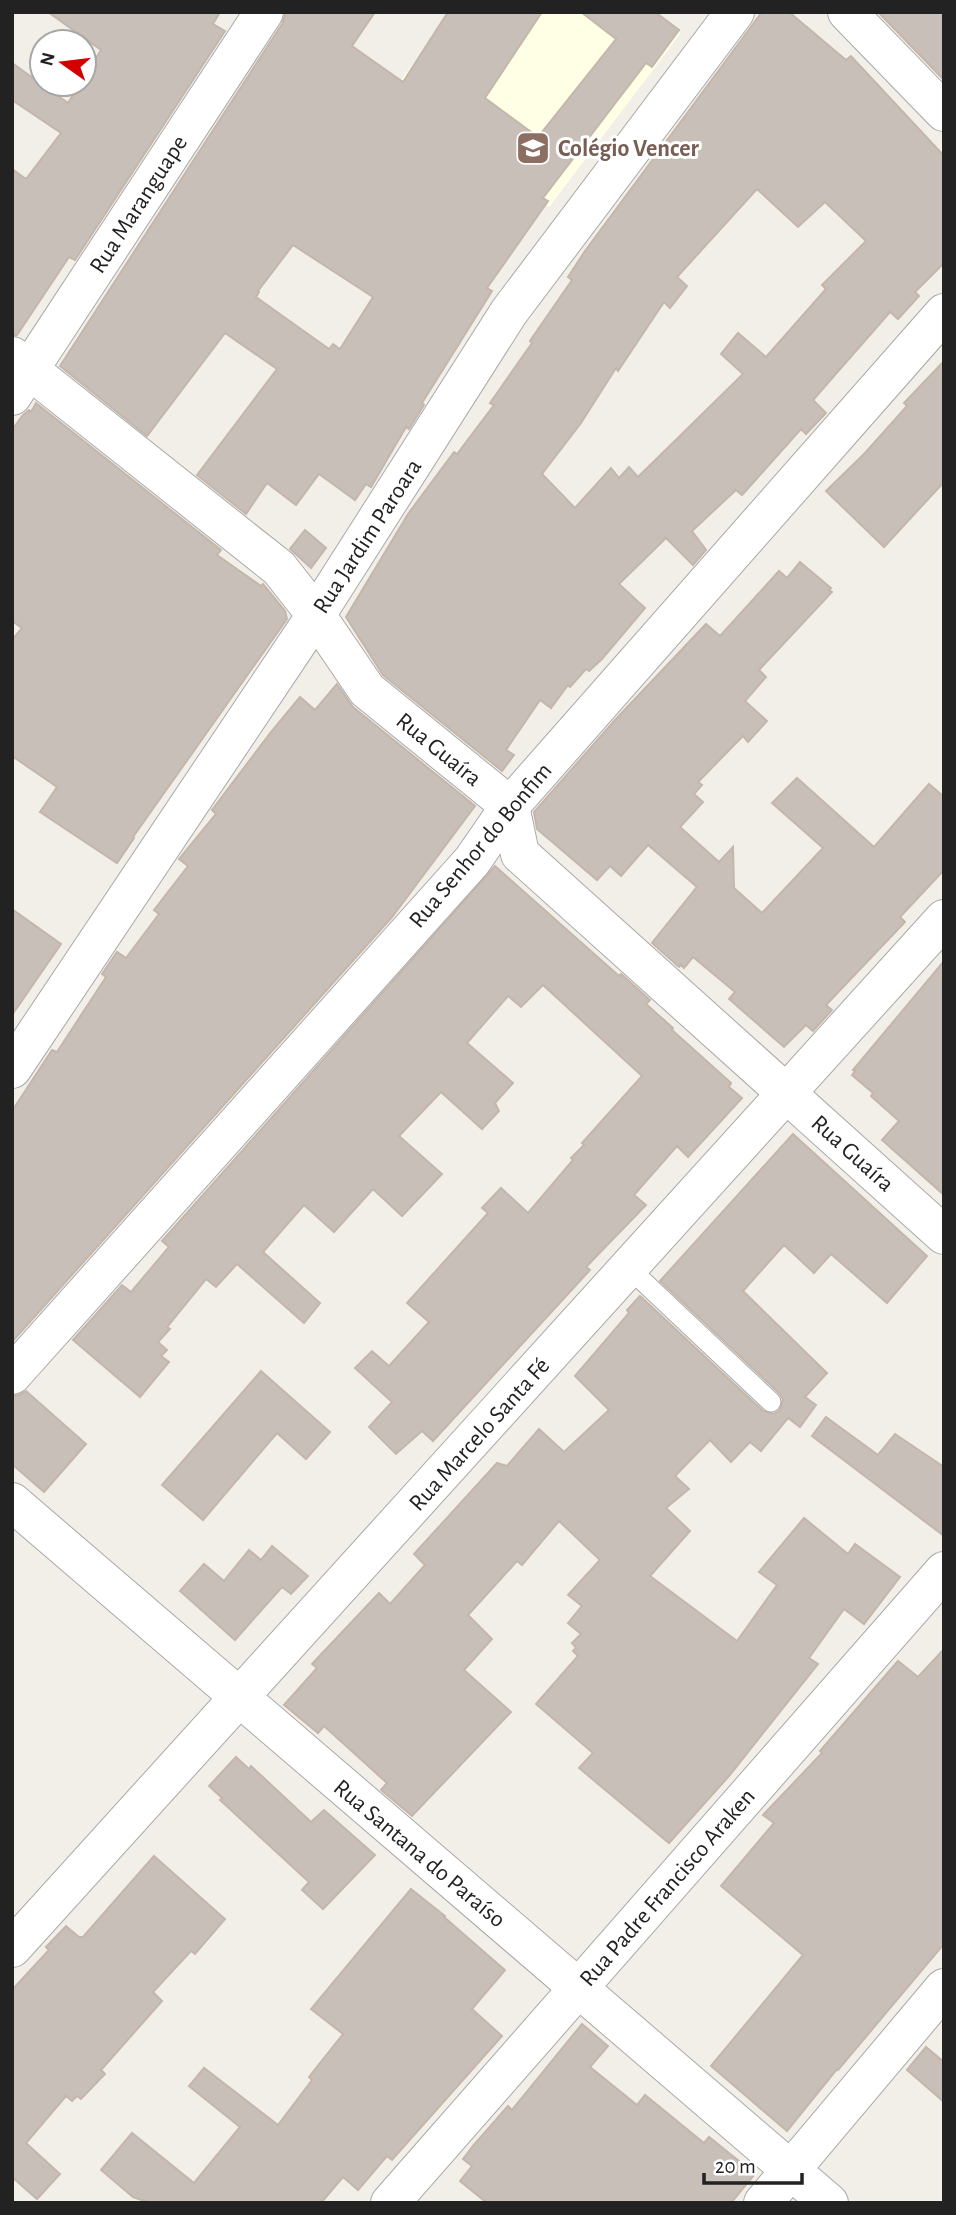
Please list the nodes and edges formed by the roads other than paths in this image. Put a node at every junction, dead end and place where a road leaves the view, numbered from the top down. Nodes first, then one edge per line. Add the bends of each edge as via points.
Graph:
1 (264, 12) edge
2 (735, 12) edge
3 (847, 12) edge
4 (944, 112) edge
5 (944, 313) edge
6 (18, 374) edge
7 (316, 615) junction
8 (510, 806) junction
9 (944, 919) edge
10 (12, 1069) edge
11 (787, 1093) junction
12 (944, 1235) edge
13 (629, 1268) junction
14 (12, 1375) edge
15 (771, 1402) dead end
16 (12, 1502) edge
17 (944, 1571) edge
18 (239, 1699) junction
19 (12, 1948) edge
20 (579, 1988) junction
21 (944, 1988) edge
22 (790, 2169) junction
23 (390, 2203) edge
24 (763, 2203) edge
25 (829, 2203) edge

1 - 6 street, Rua Maranguape
2 - 7 street, Rua Jardim Paroara via 509,312
3 - 4 street
5 - 8 street, Rua Senhor do Bonfim
6 - 7 street, Rua Guaíra via 279,568
7 - 8 street, Rua Guaíra via 367,691
7 - 10 street, Rua Jardim Paroara
8 - 11 street, Rua Guaíra via 520,854
8 - 14 street, Rua Senhor do Bonfim via 472,861
9 - 11 street, Rua Marcelo Santa Fé
11 - 12 street, Rua Guaíra
11 - 13 street, Rua Marcelo Santa Fé
13 - 15 lane
13 - 18 street, Rua Marcelo Santa Fé
16 - 18 street, Rua Santana do Paraíso
17 - 20 street, Rua Padre Francisco Araken
18 - 19 street, Rua Marcelo Santa Fé
18 - 20 street, Rua Santana do Paraíso
20 - 22 street, Rua Santana do Paraíso
20 - 23 street, Rua Padre Francisco Araken
21 - 22 street
22 - 24 street
22 - 25 street, Rua Santana do Paraíso

